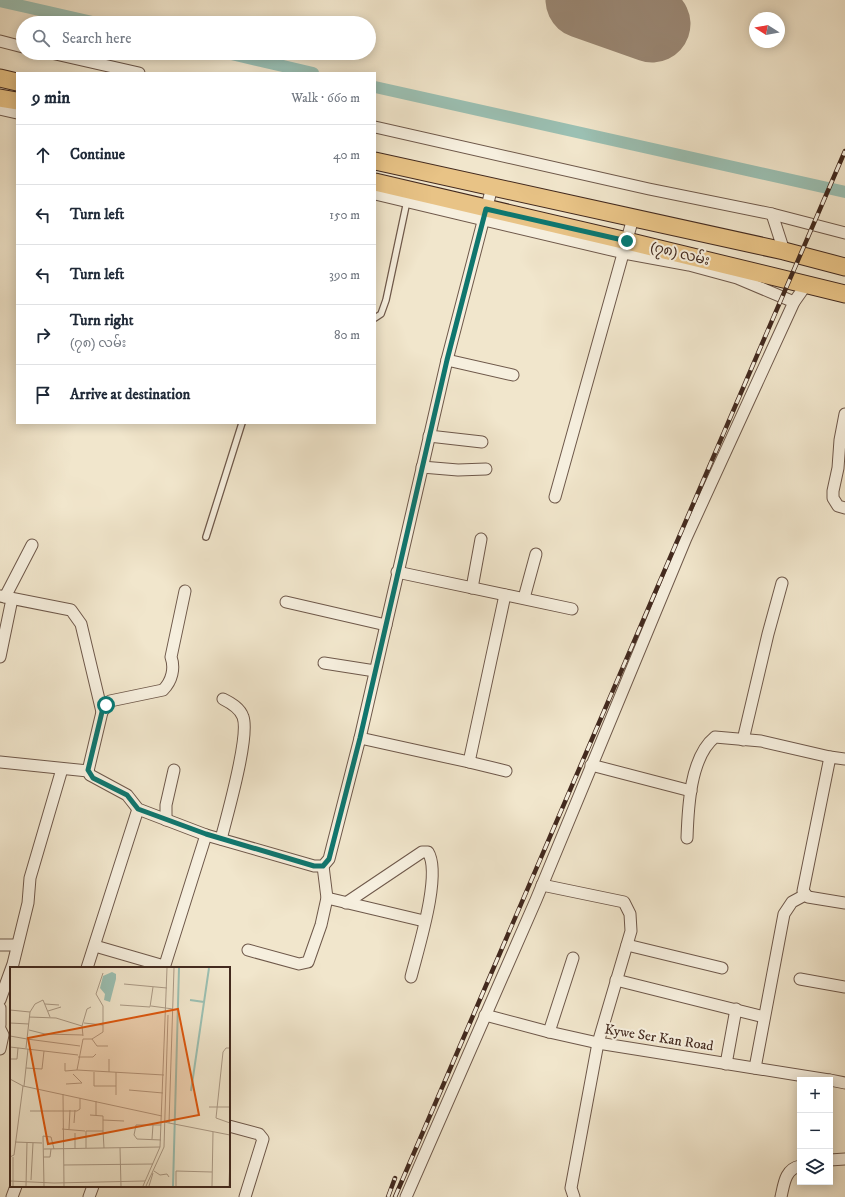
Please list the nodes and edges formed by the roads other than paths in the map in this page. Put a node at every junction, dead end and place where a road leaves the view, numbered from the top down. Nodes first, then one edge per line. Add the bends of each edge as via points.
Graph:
1 (0, 41) edge
2 (16, 45) edge
3 (82, 60) edge
4 (135, 72) edge
5 (0, 78) edge
6 (16, 82) edge
7 (0, 98) edge
8 (16, 102) edge
9 (0, 110) edge
10 (16, 113) edge
11 (376, 127) edge
12 (376, 162) edge
13 (376, 182) edge
14 (492, 187) junction
15 (376, 194) edge
16 (409, 195) junction
17 (485, 213) junction
18 (772, 214) junction
19 (633, 218) junction
20 (845, 234) edge
21 (626, 247) junction
22 (784, 250) junction
23 (845, 267) edge
24 (806, 285) junction
25 (845, 294) edge
26 (794, 302) junction
27 (376, 317) edge
28 (447, 360) junction
29 (513, 375) dead end
30 (845, 414) edge
31 (242, 424) edge
32 (429, 436) junction
33 (482, 442) dead end
34 (422, 466) junction
35 (486, 469) dead end
36 (555, 497) dead end
37 (845, 508) edge
38 (206, 537) dead end
39 (481, 539) dead end
40 (32, 545) dead end
41 (536, 554) dead end
42 (397, 572) junction
43 (782, 583) dead end
44 (472, 588) junction
45 (185, 591) dead end
46 (504, 595) junction
47 (6, 597) edge
48 (524, 598) junction
49 (286, 602) dead end
50 (572, 609) dead end
51 (386, 625) junction
52 (0, 657) edge
53 (324, 663) dead end
54 (375, 671) junction
55 (223, 698) dead end
56 (102, 712) junction
57 (360, 738) junction
58 (743, 740) junction
59 (830, 757) junction
60 (845, 759) edge
61 (0, 762) edge
62 (469, 762) junction
63 (591, 765) junction
64 (62, 769) junction
65 (88, 770) junction
66 (174, 770) dead end
67 (506, 771) dead end
68 (691, 791) junction
69 (138, 809) junction
70 (166, 820) junction
71 (206, 834) junction
72 (687, 838) dead end
73 (221, 839) junction
74 (323, 866) junction
75 (542, 885) junction
76 (805, 895) junction
77 (327, 898) junction
78 (346, 903) junction
79 (845, 903) edge
80 (424, 921) junction
81 (0, 944) edge
82 (17, 945) junction
83 (627, 945) junction
84 (95, 946) junction
85 (248, 950) dead end
86 (573, 958) dead end
87 (10, 967) edge
88 (88, 967) edge
89 (164, 967) edge
90 (10, 968) edge
91 (722, 968) dead end
92 (412, 977) dead end
93 (800, 979) dead end
94 (616, 980) junction
95 (845, 987) edge
96 (0, 1000) edge
97 (0, 1008) edge
98 (736, 1009) junction
99 (485, 1015) junction
100 (764, 1017) junction
101 (0, 1025) edge
102 (0, 1029) edge
103 (549, 1032) junction
104 (598, 1043) junction
105 (0, 1049) edge
106 (726, 1064) junction
107 (755, 1068) junction
108 (811, 1077) edge
109 (833, 1080) edge
110 (845, 1082) edge
111 (230, 1126) edge
112 (845, 1159) edge
113 (833, 1160) edge
114 (797, 1167) edge
115 (16, 1187) edge
116 (93, 1187) edge
117 (12, 1197) edge
118 (89, 1197) edge
119 (245, 1197) edge
120 (406, 1197) edge
121 (574, 1197) edge
122 (781, 1197) edge

1 - 2 street
3 - 4 street
5 - 6 main road
7 - 8 main road
9 - 10 street
11 - 18 street
12 - 14 main road, (၇၈) လမ်း
13 - 16 main road, (၇၈) လမ်း
14 - 17 street
14 - 19 main road, (၇၈) လမ်း
15 - 16 street
16 - 17 main road, (၇၈) လမ်း
16 - 27 lane via 386,300 381,314
17 - 21 main road, (၇၈) လမ်း
17 - 28 street
18 - 20 street
18 - 22 street
19 - 21 street
19 - 22 main road, (၇၈) လမ်း
21 - 24 main road, (၇၈) လမ်း
21 - 26 street via 737,278
21 - 36 street
22 - 23 main road, (၇၈) လမ်း
24 - 25 main road, (၇၈) လမ်း
24 - 26 street
26 - 63 street via 686,538
28 - 29 street
28 - 32 street
30 - 37 street via 833,491 833,498 838,506
31 - 38 lane
32 - 33 street
32 - 34 street
34 - 35 street via 458,470
34 - 42 street
39 - 44 street
40 - 47 street
41 - 48 street
42 - 44 street
42 - 51 street
43 - 58 street
44 - 46 street
45 - 56 street via 171,656 174,667 167,686 163,690 110,701
46 - 48 street
46 - 62 street
47 - 52 street
47 - 56 street via 71,610 76,614 81,624
48 - 50 street
49 - 51 street
51 - 54 street
53 - 54 street
54 - 57 street
55 - 73 street via 241,712 245,725 244,742
56 - 65 street
57 - 62 street
57 - 74 street via 329,859
58 - 59 street via 761,741
58 - 68 street via 715,737 708,743 697,767
59 - 60 street
59 - 76 street via 803,892
61 - 64 street
62 - 67 street
63 - 68 street
63 - 75 street
64 - 65 street
64 - 82 street via 30,878 28,903
65 - 69 street via 93,778 127,795
66 - 70 street via 166,805
68 - 72 street
69 - 70 street
69 - 84 street
70 - 71 street
71 - 73 street
71 - 89 street
73 - 74 street via 314,866
74 - 77 street
75 - 83 street via 624,902 630,914 631,931
75 - 99 street
76 - 79 street
76 - 100 street via 792,902 784,914
77 - 78 street
77 - 85 street via 308,962 299,964
78 - 80 street
78 - 80 street via 422,852 428,852 434,873
80 - 92 street
81 - 82 street
82 - 87 street
83 - 91 street
83 - 94 street
84 - 88 street
84 - 89 street
86 - 103 street
90 - 96 street
93 - 95 street
94 - 98 street
94 - 104 street
97 - 101 street
98 - 100 street
98 - 106 street
99 - 103 street, Kywe Ser Kan Road
99 - 120 street
100 - 107 street
102 - 105 street via 3,1035
103 - 104 street, Kywe Ser Kan Road
104 - 106 street, Kywe Ser Kan Road
104 - 121 street via 571,1188
106 - 107 street, Kywe Ser Kan Road
107 - 108 street, Kywe Ser Kan Road
109 - 110 street, Kywe Ser Kan Road
111 - 119 street via 259,1134 263,1138
112 - 113 street
114 - 122 street via 788,1173
115 - 117 street
116 - 118 street

